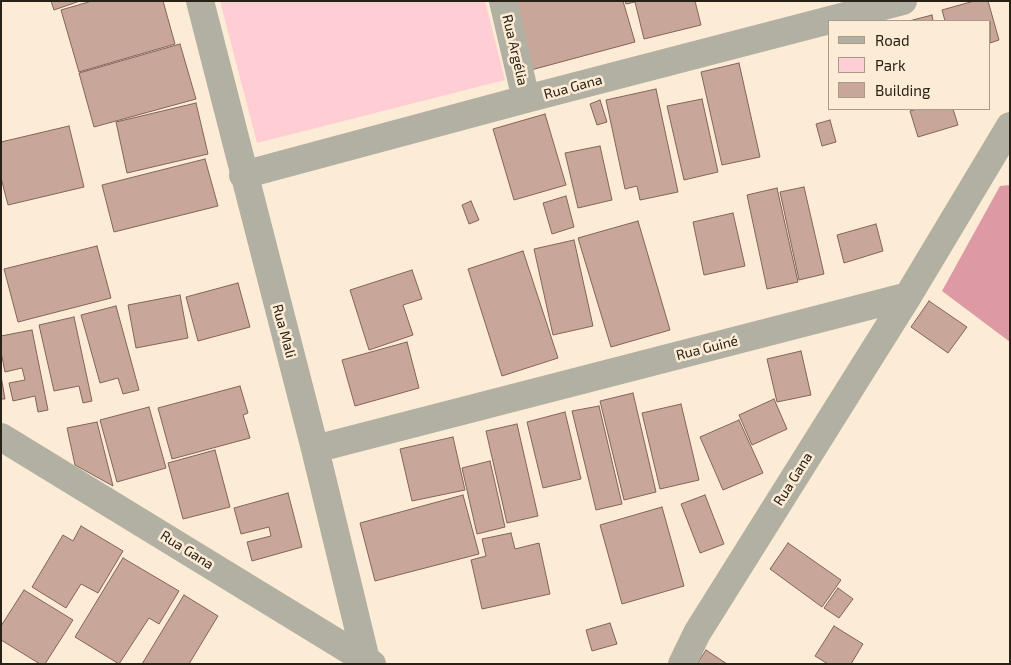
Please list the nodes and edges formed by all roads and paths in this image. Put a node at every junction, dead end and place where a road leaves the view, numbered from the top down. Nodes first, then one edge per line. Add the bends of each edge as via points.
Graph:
1 (200, 1) edge
2 (503, 1) edge
3 (903, 1) edge
4 (828, 20) edge
5 (830, 20) edge
6 (526, 99) junction
7 (1010, 126) edge
8 (243, 175) junction
9 (908, 296) junction
10 (1, 437) edge
11 (315, 449) junction
12 (369, 662) edge
13 (682, 664) edge

1 - 8 street, Rua Mali
2 - 6 street, Rua Argélia
3 - 5 street, Rua Gana
4 - 6 street, Rua Gana
6 - 8 street, Rua Gana
7 - 9 street
8 - 11 street, Rua Mali
9 - 11 street, Rua Guiné
9 - 13 street, Rua Gana via 697,633
10 - 12 street, Rua Gana
11 - 12 street, Rua Mali

